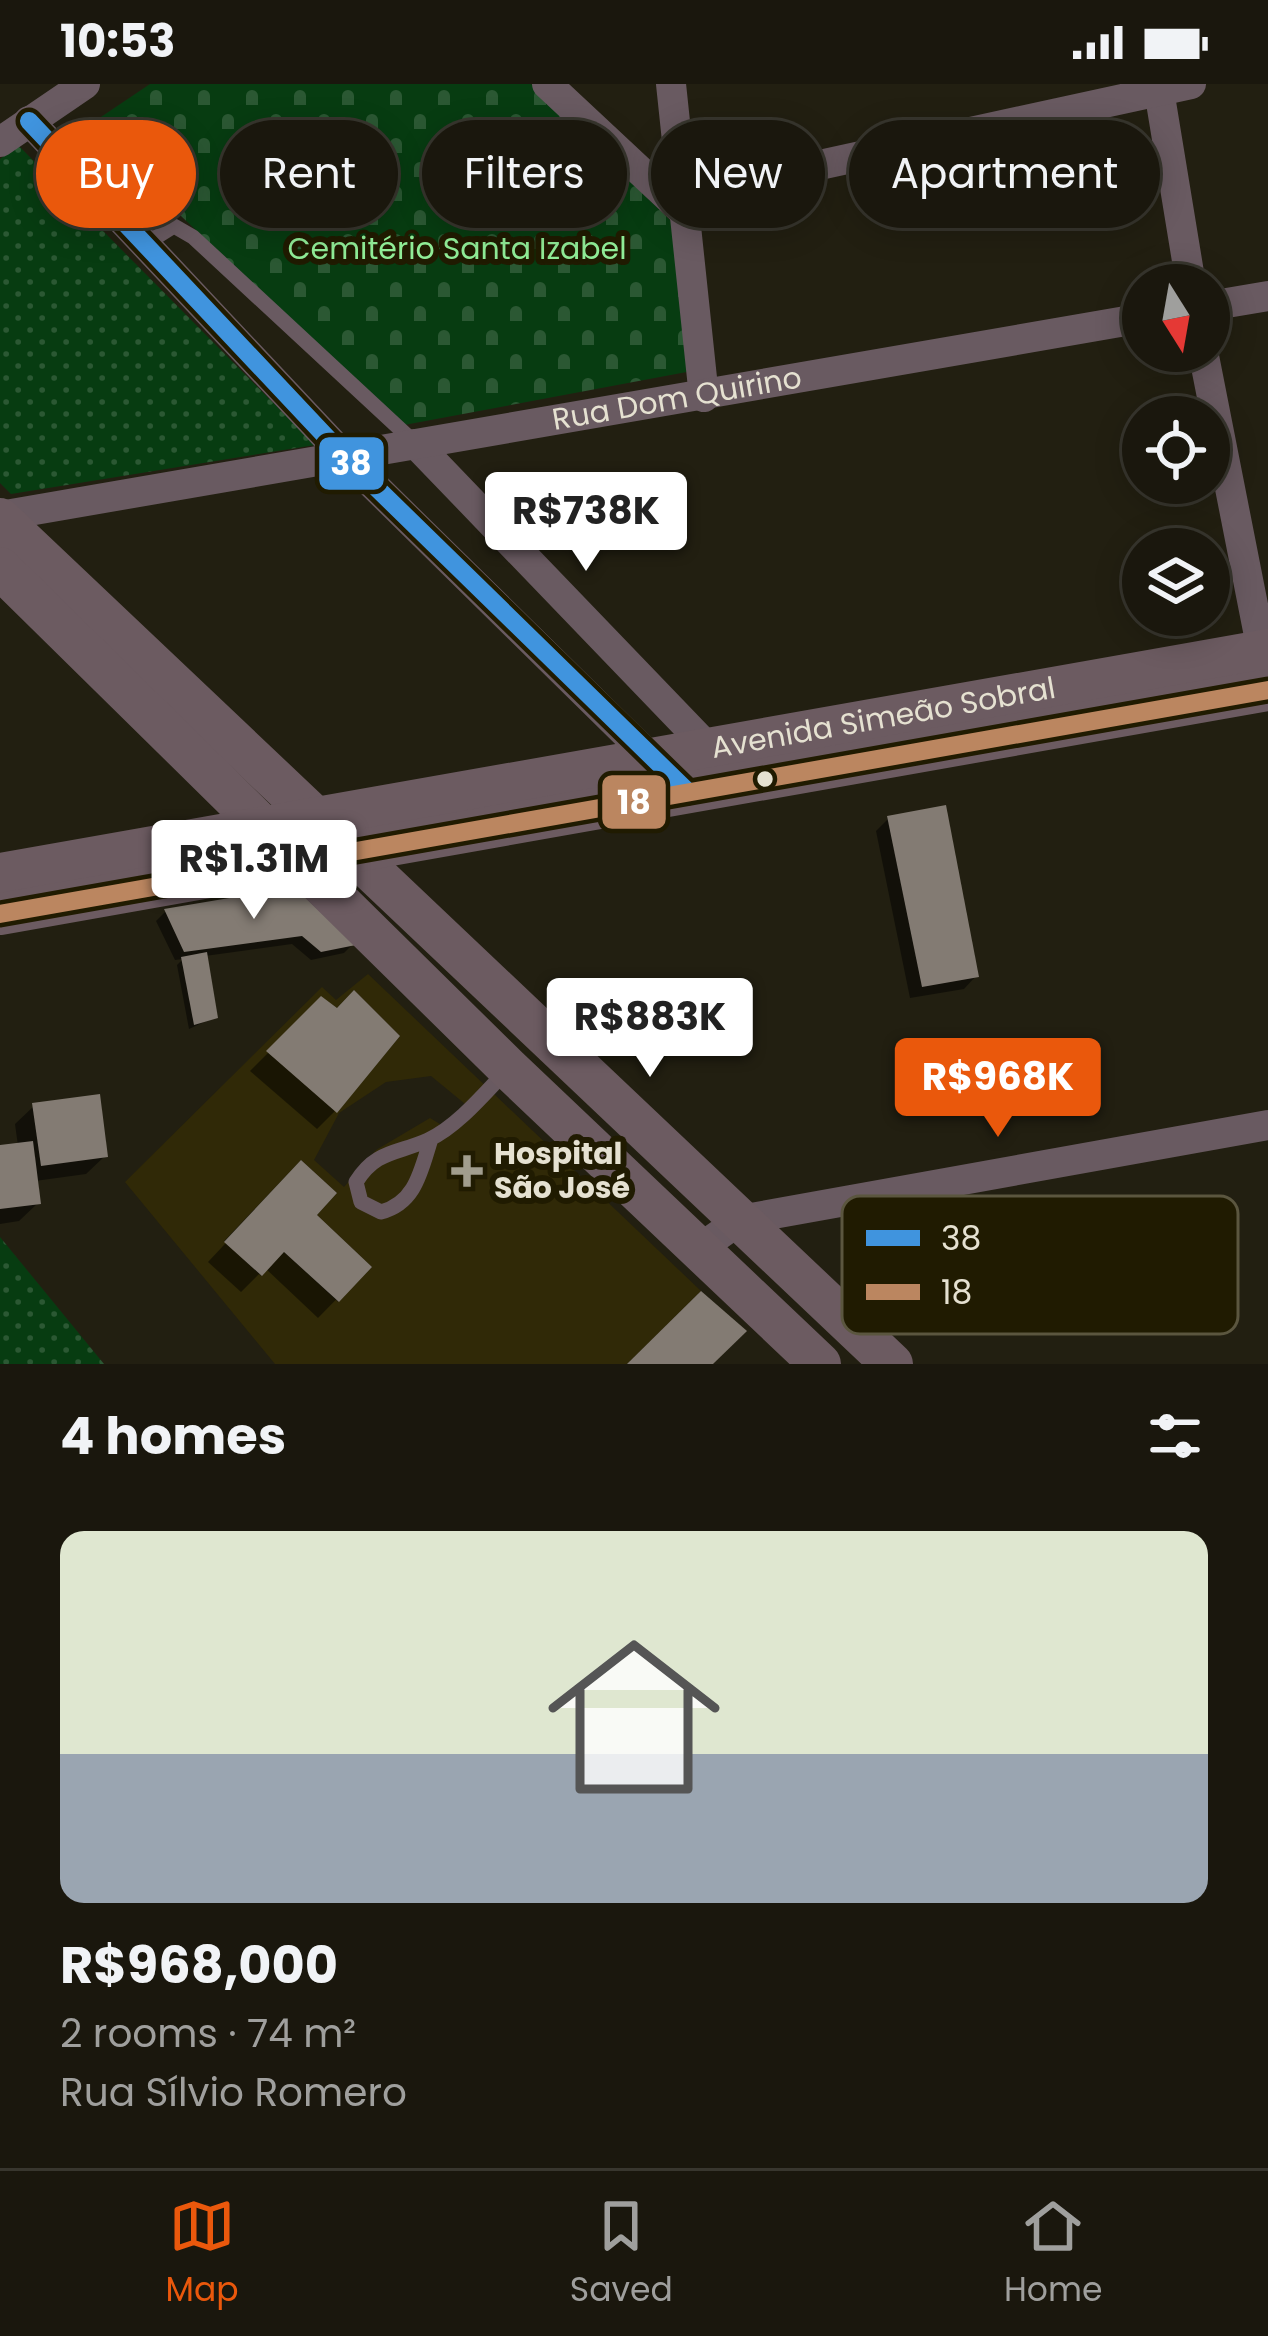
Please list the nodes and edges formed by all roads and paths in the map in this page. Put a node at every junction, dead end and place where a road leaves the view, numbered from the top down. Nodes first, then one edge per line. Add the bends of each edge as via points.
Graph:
1 (85, 84) edge
2 (547, 84) edge
3 (671, 84) edge
4 (1191, 84) edge
5 (1159, 87) edge
6 (675, 120) edge
7 (28, 122) junction
8 (0, 142) edge
9 (825, 168) edge
10 (651, 175) edge
11 (686, 228) edge
12 (147, 242) junction
13 (1188, 264) edge
14 (1268, 296) edge
15 (1230, 302) edge
16 (1122, 322) edge
17 (1207, 372) edge
18 (704, 397) junction
19 (416, 444) junction
20 (347, 459) junction
21 (0, 518) edge
22 (0, 568) edge
23 (1267, 669) edge
24 (709, 750) junction
25 (652, 760) junction
26 (742, 783) junction
27 (688, 792) junction
28 (317, 820) junction
29 (268, 829) junction
30 (354, 850) junction
31 (298, 862) junction
32 (0, 874) edge
33 (0, 914) edge
34 (508, 1068) junction
35 (1268, 1126) edge
36 (430, 1139) junction
37 (875, 1196) edge
38 (842, 1202) edge
39 (740, 1220) junction
40 (699, 1249) junction
41 (842, 1317) edge
42 (860, 1334) edge
43 (820, 1364) edge
44 (892, 1364) edge

1 - 7 street
2 - 10 street
3 - 6 street
4 - 5 street
5 - 9 street
5 - 13 street
7 - 8 street
7 - 12 street
11 - 18 street
12 - 19 lane via 174,226 193,237
12 - 20 street
14 - 15 street
16 - 18 street, Rua Dom Quirino
17 - 23 street
18 - 19 street, Rua Dom Quirino
19 - 20 street, Rua Dom Quirino
19 - 24 street
20 - 21 street, Rua Dom Quirino
20 - 25 street
21 - 28 main road
22 - 29 main road
23 - 24 main road, Avenida Simeão Sobral
23 - 26 main road, Avenida Simeão Sobral
24 - 25 main road, Avenida Simeão Sobral
24 - 26 street
25 - 27 street
25 - 28 main road, Avenida Simeão Sobral
26 - 27 main road, Avenida Simeão Sobral
27 - 30 main road, Avenida Simeão Sobral
28 - 29 main road, Avenida Simeão Sobral
28 - 30 main road
29 - 31 main road
29 - 32 main road, Avenida Simeão Sobral
30 - 31 main road, Avenida Simeão Sobral
30 - 39 main road
31 - 33 main road, Avenida Simeão Sobral
31 - 34 main road
34 - 36 lane
34 - 40 main road
35 - 37 street
36 - 36 lane via 385,1151 366,1166 356,1182 361,1202 382,1212 397,1208 410,1196
38 - 39 street
39 - 40 street
39 - 41 main road
40 - 43 main road
42 - 44 main road

